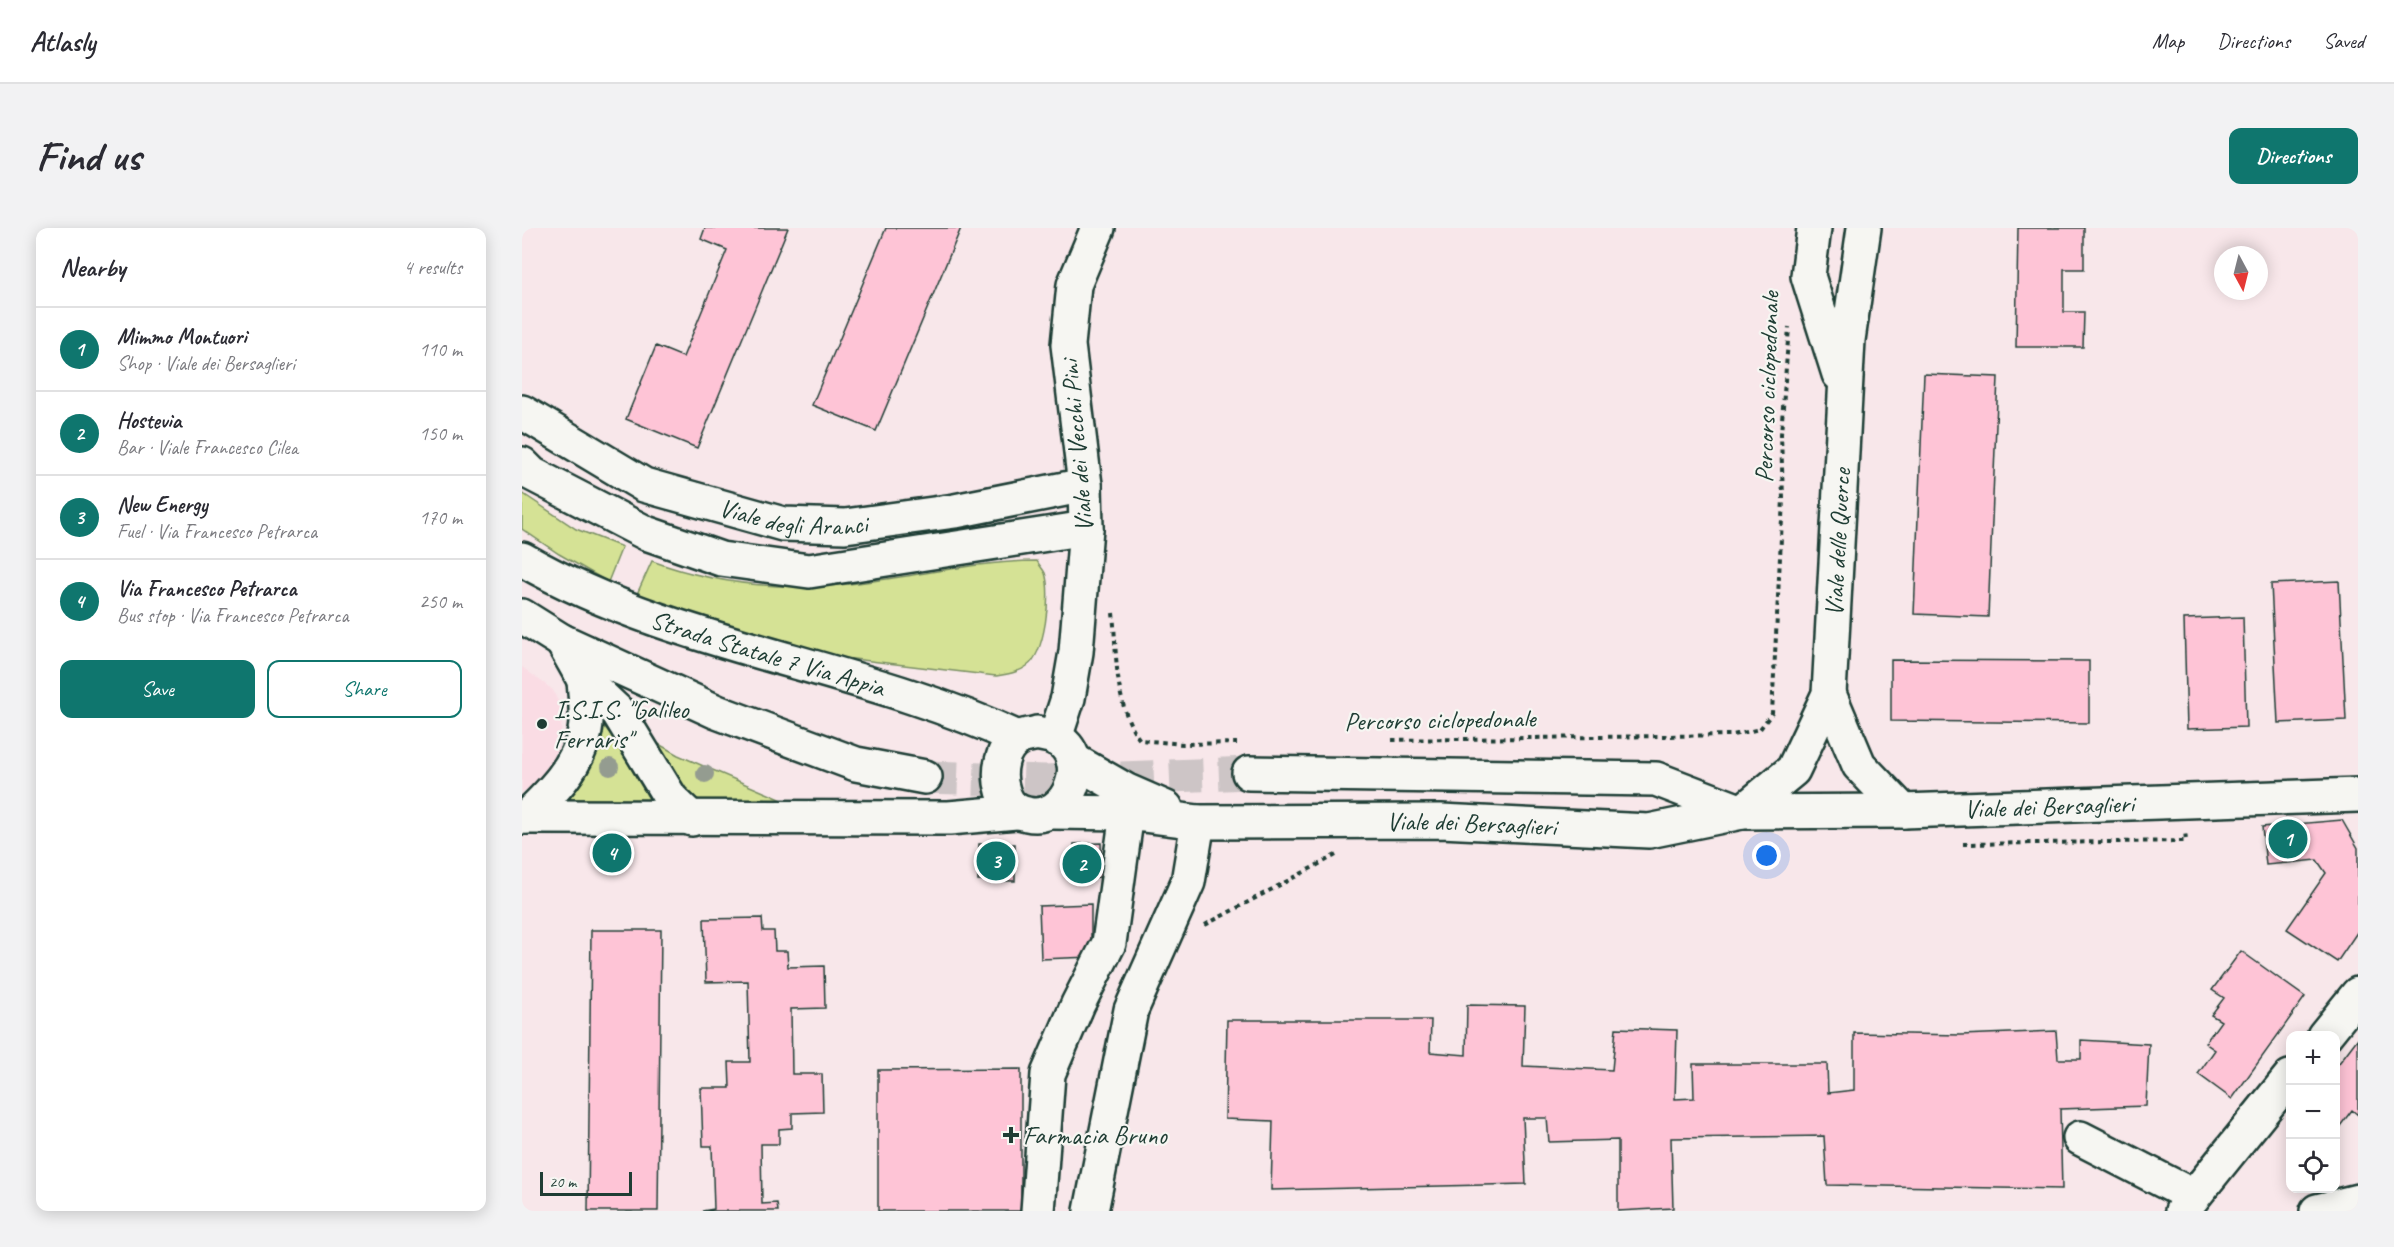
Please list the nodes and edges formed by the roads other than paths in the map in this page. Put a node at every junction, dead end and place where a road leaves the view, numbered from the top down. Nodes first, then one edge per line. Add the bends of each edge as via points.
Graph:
1 (1098, 228) edge
2 (1814, 228) edge
3 (1864, 228) edge
4 (1845, 392) junction
5 (522, 412) edge
6 (522, 464) edge
7 (1085, 485) junction
8 (1086, 528) junction
9 (522, 559) edge
10 (522, 616) edge
11 (562, 641) junction
12 (584, 680) junction
13 (1829, 694) junction
14 (1018, 738) junction
15 (1064, 749) junction
16 (1246, 758) tunnel mouth
17 (926, 777) tunnel mouth
18 (2358, 795) edge
19 (1903, 811) junction
20 (1016, 812) junction
21 (1052, 812) junction
22 (1743, 812) junction
23 (1127, 813) junction
24 (524, 817) edge
25 (692, 819) junction
26 (1198, 822) junction
27 (2358, 994) edge
28 (1078, 1004) junction
29 (1131, 1010) junction
30 (2327, 1031) edge
31 (2286, 1082) edge
32 (2080, 1138) dead end
33 (2358, 1201) edge
34 (2187, 1203) edge
35 (1038, 1211) edge
36 (1090, 1211) edge
37 (2317, 1211) edge

1 - 7 main road, Viale dei Vecchi Pini via 1074,285 1068,345
2 - 4 main road, Viale delle Querce via 1808,276
3 - 4 main road, Viale delle Querce via 1848,340
4 - 13 main road, Viale delle Querce
5 - 7 main road, Viale degli Aranci via 644,484 783,524 845,526 955,511
6 - 8 main road, Viale degli Aranci via 532,474 646,533 721,559 809,571
7 - 8 main road, Viale dei Vecchi Pini
8 - 15 main road, Viale dei Vecchi Pini
9 - 14 main road, Strada Statale 7 Via Appia via 555,578 653,619 965,713
10 - 11 main road
11 - 12 main road
11 - 17 main road via 717,712 856,764
12 - 24 main road via 585,729 579,750 557,787
12 - 25 main road via 618,712 671,799
13 - 19 main road, Viale delle Querce via 1859,765
13 - 22 main road, Viale delle Querce via 1793,770
14 - 15 main road via 1037,733
14 - 20 main road via 1004,753 999,779 1006,801
15 - 21 main road via 1073,781 1066,800
15 - 26 main road via 1126,791
16 - 22 main road, Viale dei Bersaglieri via 1656,779
18 - 19 main road, Viale dei Bersaglieri
19 - 22 main road, Viale dei Bersaglieri
20 - 21 main road via 1034,816
20 - 25 main road via 949,818
21 - 23 main road, Viale dei Bersaglieri
22 - 26 main road, Viale dei Bersaglieri via 1649,831 1441,821
23 - 26 main road, Viale dei Bersaglieri
23 - 28 main road via 1109,943
24 - 25 main road
26 - 29 main road via 1188,882
27 - 30 main road
28 - 29 main road
28 - 35 main road via 1048,1074
29 - 36 main road
31 - 34 main road
32 - 34 main road
33 - 37 main road

